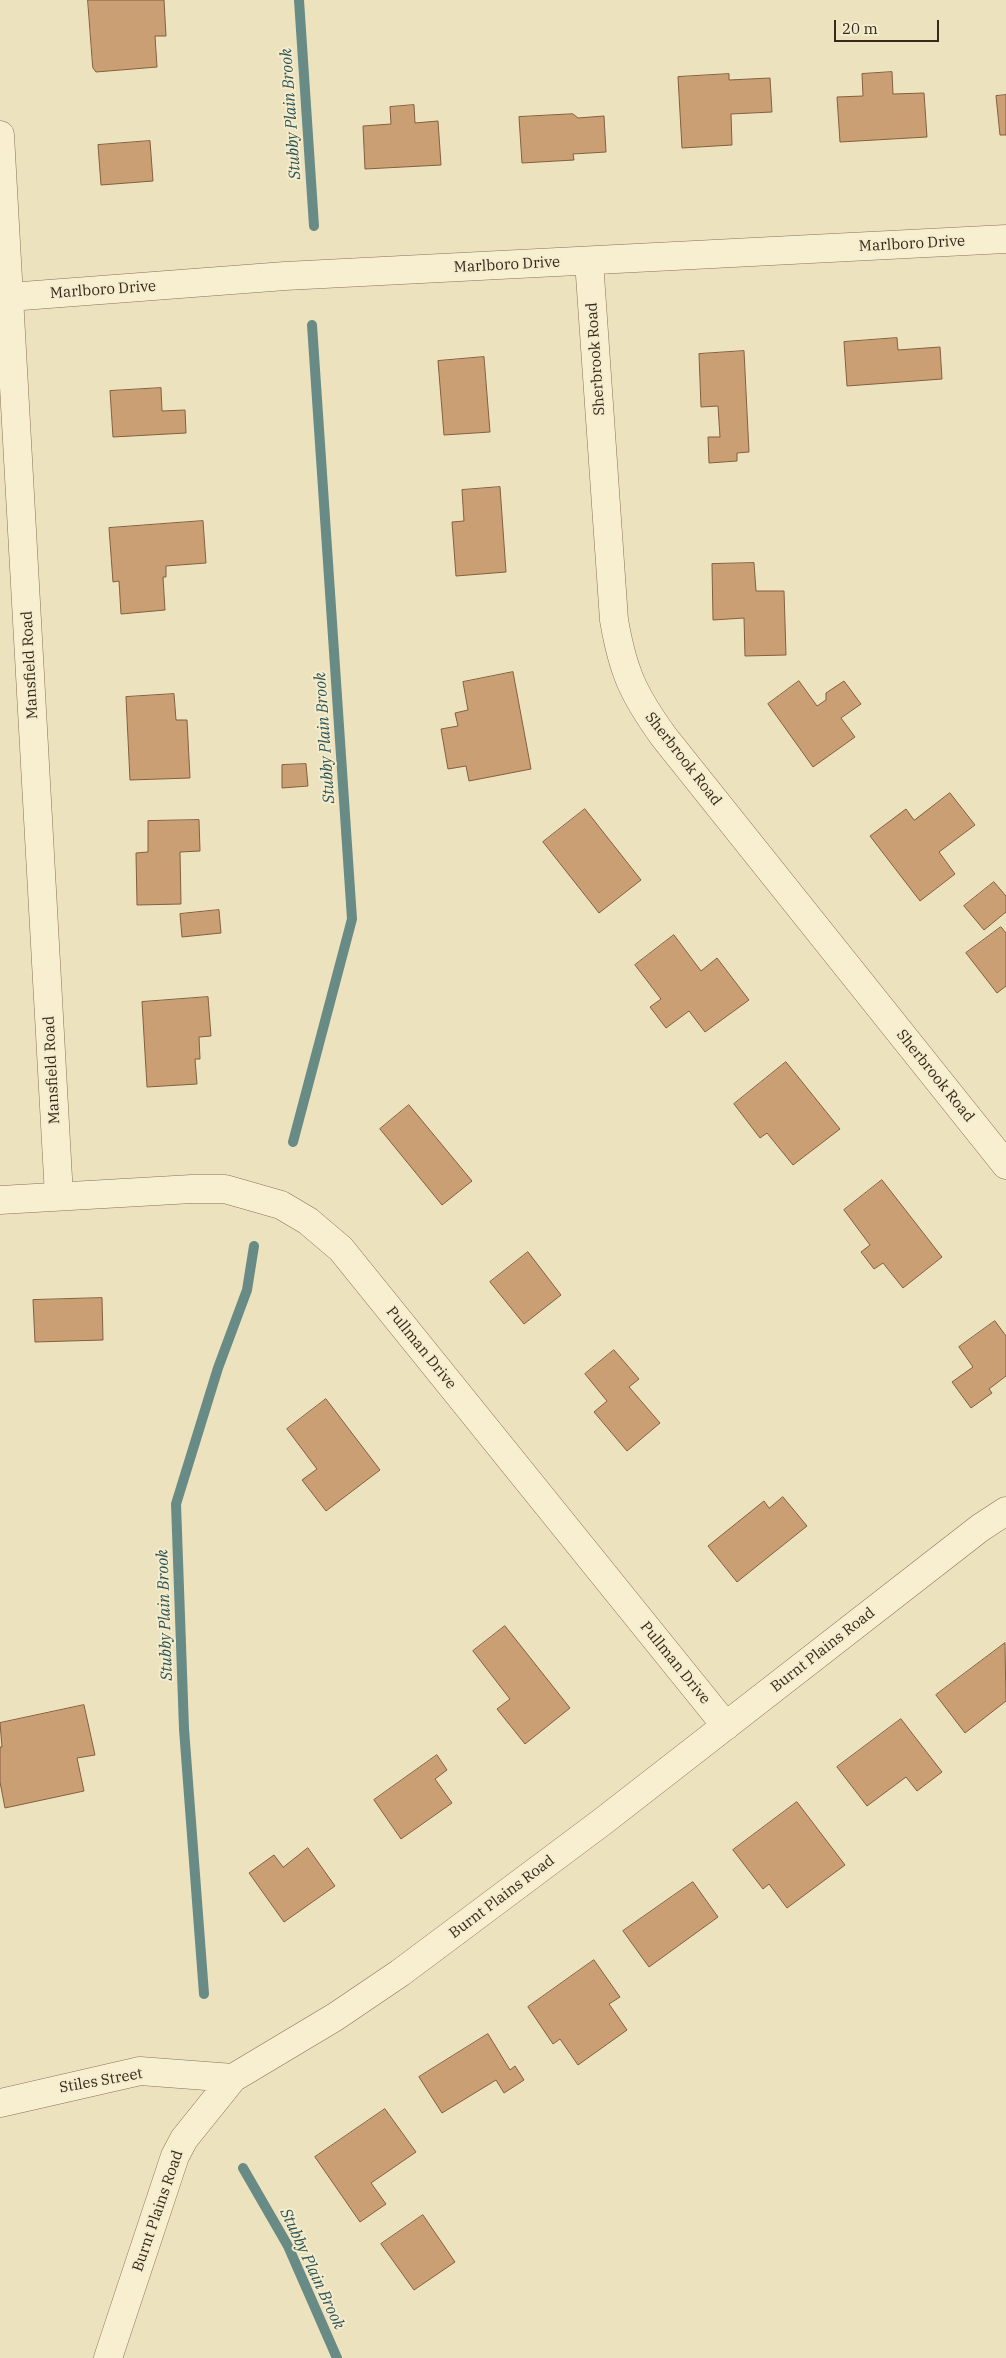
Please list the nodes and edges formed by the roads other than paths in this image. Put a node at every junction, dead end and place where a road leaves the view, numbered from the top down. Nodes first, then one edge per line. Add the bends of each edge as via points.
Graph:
1 (0, 135) edge
2 (1006, 239) edge
3 (589, 261) junction
4 (9, 297) junction
5 (1006, 1165) edge
6 (59, 1196) junction
7 (0, 1200) edge
8 (1006, 1510) edge
9 (726, 1726) junction
10 (233, 2078) junction
11 (0, 2102) edge
12 (108, 2358) edge

1 - 4 street, Mansfield Road
2 - 3 street, Marlboro Drive
3 - 4 street, Marlboro Drive via 285,276
3 - 5 street, Sherbrook Road via 614,620 630,685 664,737
4 - 6 street, Mansfield Road
6 - 7 street, Pullman Drive
6 - 9 street, Pullman Drive via 225,1190 281,1205 308,1221 341,1249
8 - 9 street, Burnt Plains Road
9 - 10 street, Burnt Plains Road via 400,1972 335,2017
10 - 11 street, Stiles Street via 140,2071
10 - 12 street, Burnt Plains Road via 184,2139 175,2156

